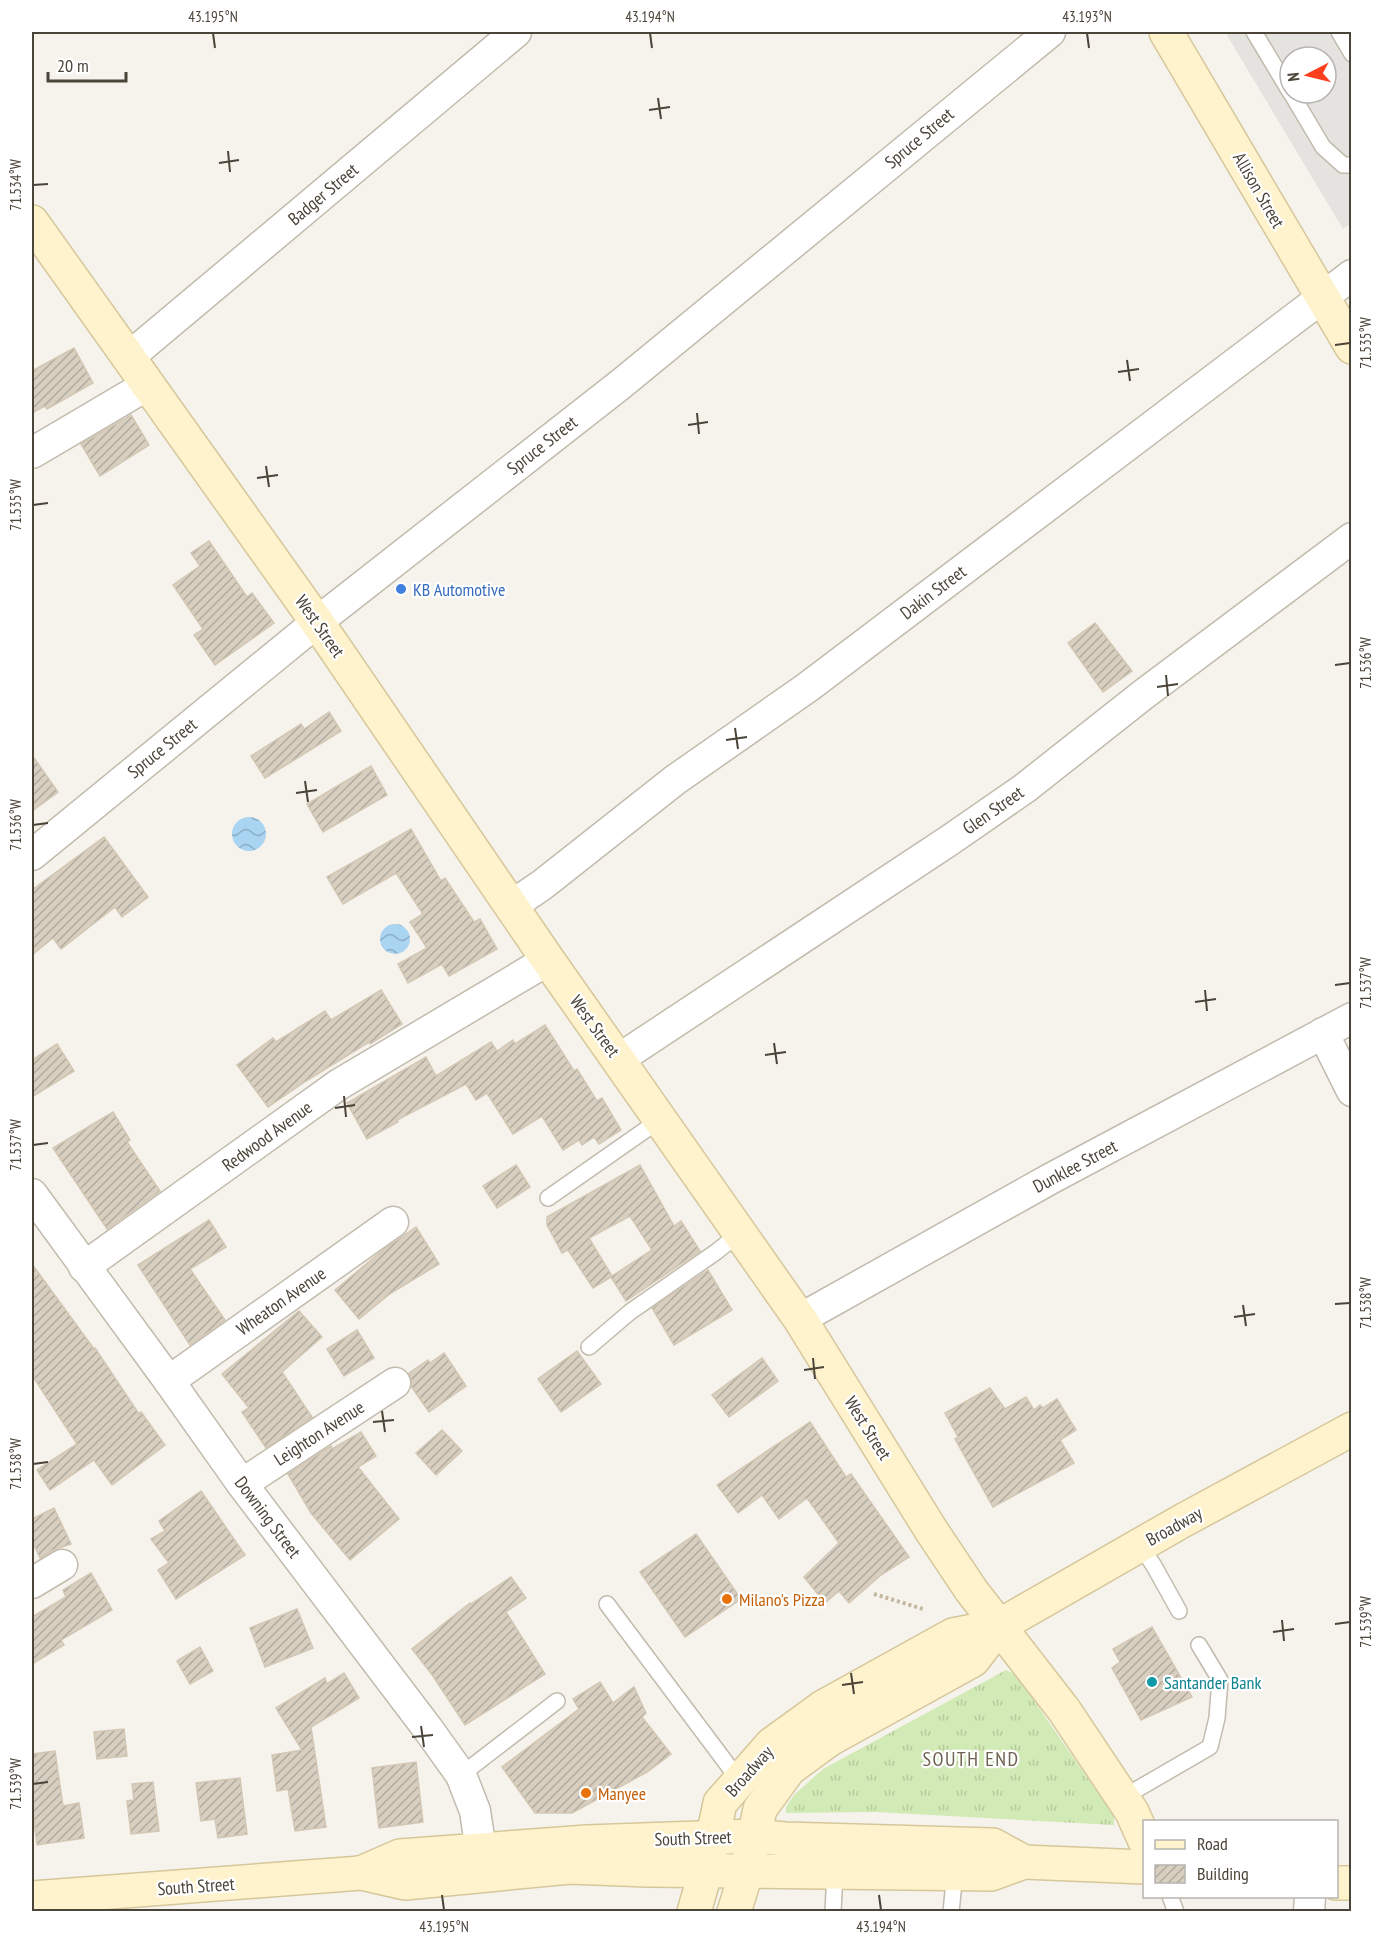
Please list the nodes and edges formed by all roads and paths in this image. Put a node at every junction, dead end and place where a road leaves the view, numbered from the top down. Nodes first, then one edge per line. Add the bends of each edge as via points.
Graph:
1 (516, 32) edge
2 (1050, 32) edge
3 (1166, 32) edge
4 (1254, 32) edge
5 (1339, 32) edge
6 (1350, 50) edge
7 (1278, 72) edge
8 (1298, 105) edge
9 (1352, 165) edge
10 (32, 222) edge
11 (1352, 275) edge
12 (1322, 298) junction
13 (1352, 347) edge
14 (129, 357) junction
15 (149, 384) junction
16 (32, 453) edge
17 (1352, 538) edge
18 (317, 622) junction
19 (32, 855) edge
20 (511, 906) junction
21 (548, 960) junction
22 (1352, 1018) edge
23 (1323, 1034) junction
24 (619, 1059) junction
25 (1352, 1091) edge
26 (661, 1119) junction
27 (32, 1194) edge
28 (548, 1198) dead end
29 (393, 1222) dead end
30 (740, 1233) junction
31 (84, 1267) junction
32 (800, 1319) junction
33 (590, 1347) dead end
34 (169, 1381) junction
35 (395, 1383) dead end
36 (1352, 1429) edge
37 (242, 1484) junction
38 (1140, 1545) junction
39 (62, 1566) dead end
40 (32, 1583) edge
41 (874, 1594) dead end
42 (607, 1604) dead end
43 (923, 1609) dead end
44 (1179, 1611) dead end
45 (999, 1626) junction
46 (1199, 1645) dead end
47 (556, 1701) dead end
48 (461, 1775) junction
49 (739, 1780) junction
50 (1122, 1798) junction
51 (753, 1836) junction
52 (1143, 1837) edge
53 (712, 1838) junction
54 (481, 1850) junction
55 (1024, 1862) junction
56 (1143, 1867) edge
57 (706, 1870) junction
58 (747, 1870) junction
59 (835, 1872) junction
60 (955, 1872) junction
61 (361, 1873) junction
62 (34, 1902) edge
63 (694, 1911) edge
64 (734, 1911) edge
65 (833, 1911) edge
66 (951, 1911) edge

1 - 14 street, Badger Street
2 - 18 street, Spruce Street via 621,384
3 - 12 street, Allison Street
4 - 7 lane
5 - 6 lane
8 - 9 lane via 1323,147 1343,165
10 - 14 street, West Street
11 - 12 street, Dakin Street
12 - 13 street, Allison Street
12 - 20 street, Dakin Street
14 - 15 street, West Street
15 - 16 street
15 - 18 street, West Street
17 - 24 street, Glen Street via 1025,788
18 - 19 street, Spruce Street
18 - 20 street, West Street
20 - 21 street, West Street
21 - 24 street, West Street
21 - 31 street, Redwood Avenue via 338,1085
22 - 23 street, Dunklee Street
23 - 25 street
23 - 32 street, Dunklee Street via 1050,1179
24 - 26 street, West Street
26 - 28 lane
26 - 30 street, West Street
27 - 31 street, Downing Street
29 - 34 street, Wheaton Avenue
30 - 32 street, West Street
30 - 33 lane via 630,1312
31 - 34 street, Downing Street
32 - 45 street, West Street via 931,1530
34 - 37 street, Downing Street
35 - 37 street, Leighton Avenue
36 - 38 street, Broadway
37 - 48 street, Downing Street
38 - 44 lane
38 - 45 street, Broadway
39 - 40 street
41 - 43 path
42 - 49 lane
45 - 49 street, Broadway via 953,1635 823,1707 772,1744
45 - 50 street, West Street via 1064,1710
45 - 51 street, Broadway via 973,1660 830,1739 789,1769 760,1809
46 - 50 lane via 1220,1680 1210,1747
47 - 48 lane
48 - 54 street, Downing Street via 475,1811
49 - 53 street, Broadway via 720,1803
50 - 52 street, West Street
51 - 53 street, South Street
51 - 55 street, South Street via 993,1845
51 - 58 street, Broadway
53 - 54 street, South Street
53 - 57 street, Broadway
54 - 61 street, South Street via 400,1856
55 - 56 street, South Street
55 - 60 street, South Street via 991,1874
57 - 58 street, South Street
57 - 61 street, South Street via 570,1867 405,1883
57 - 63 street, Broadway
58 - 59 street, South Street
58 - 64 street, Broadway
59 - 60 street, South Street
59 - 65 lane
60 - 66 lane
61 - 62 street, South Street

